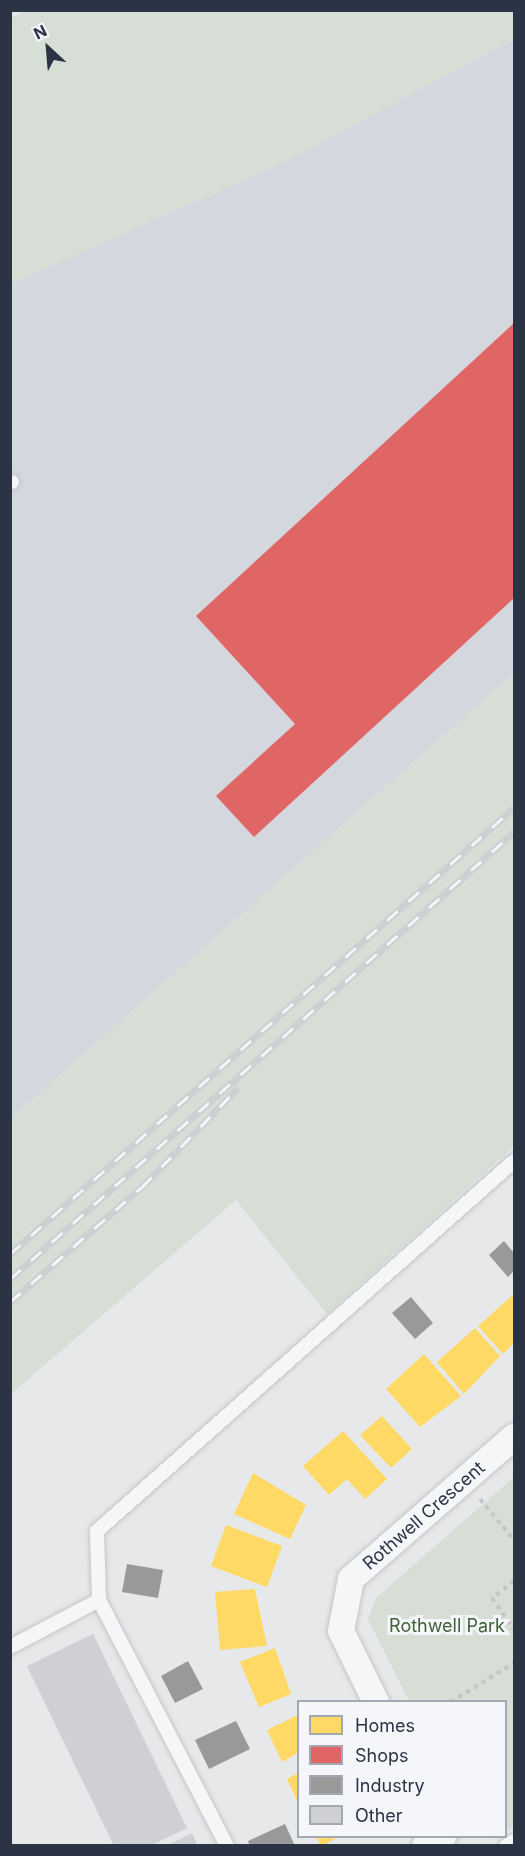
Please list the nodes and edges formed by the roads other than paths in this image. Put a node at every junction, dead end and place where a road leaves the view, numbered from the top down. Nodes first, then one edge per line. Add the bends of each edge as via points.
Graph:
1 (514, 1161) edge
2 (514, 1437) edge
3 (99, 1600) junction
4 (10, 1647) edge
5 (376, 1700) edge
6 (439, 1838) edge
7 (514, 1841) edge
8 (227, 1845) edge
9 (425, 1845) edge
10 (506, 1845) edge

1 - 3 lane via 97,1531
2 - 5 street, Rothwell Crescent via 351,1579 341,1631
3 - 4 lane
3 - 8 lane
6 - 9 street
7 - 10 lane

